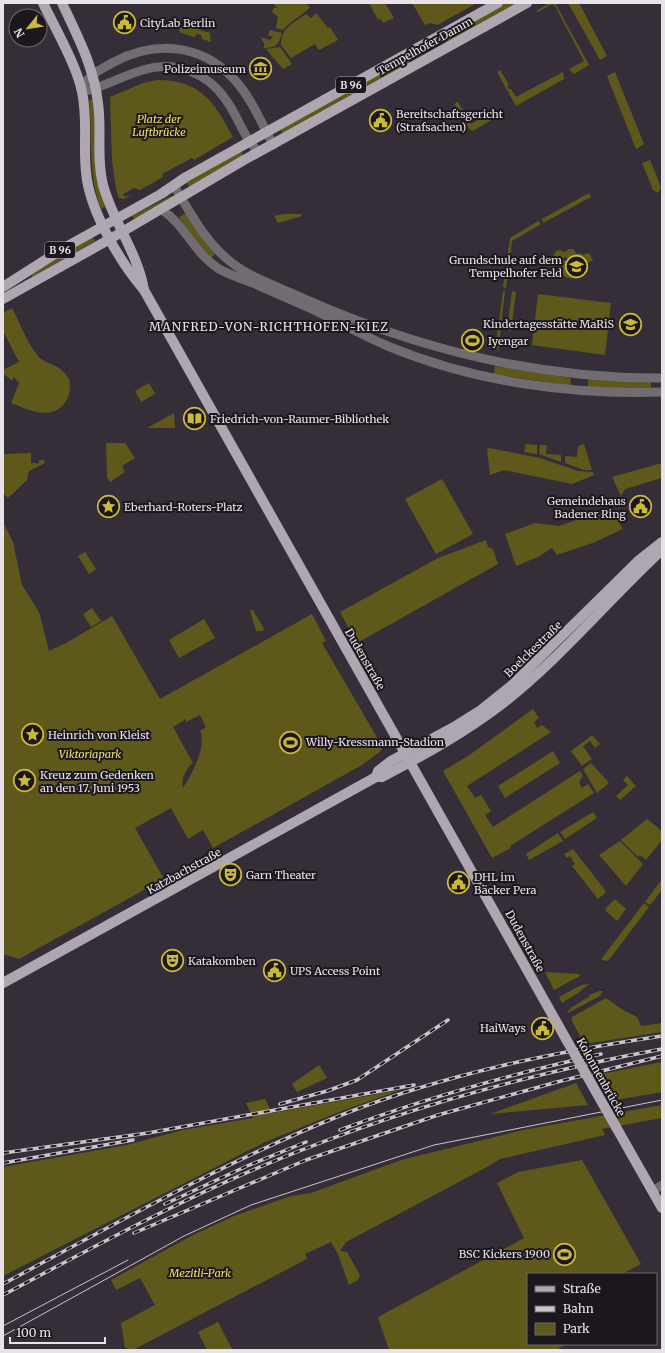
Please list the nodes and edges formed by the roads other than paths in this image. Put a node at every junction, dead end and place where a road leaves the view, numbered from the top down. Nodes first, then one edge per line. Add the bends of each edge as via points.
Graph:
1 (43, 3) edge
2 (62, 3) edge
3 (498, 3) edge
4 (527, 3) edge
5 (92, 73) junction
6 (96, 88) junction
7 (82, 89) junction
8 (266, 132) junction
9 (250, 141) junction
10 (273, 144) junction
11 (259, 152) junction
12 (174, 186) junction
13 (181, 197) junction
14 (161, 209) junction
15 (116, 220) junction
16 (103, 226) junction
17 (122, 232) junction
18 (110, 239) junction
19 (221, 253) junction
20 (211, 263) junction
21 (25, 280) junction
22 (3, 287) edge
23 (144, 290) junction
24 (3, 299) edge
25 (662, 378) edge
26 (662, 392) edge
27 (662, 542) edge
28 (662, 550) edge
29 (460, 728) junction
30 (408, 758) junction
31 (3, 984) edge
32 (566, 1039) joint
33 (662, 1185) edge
34 (652, 1191) junction
35 (662, 1208) edge

1 - 7 main road
2 - 5 main road
3 - 8 main road, Tempelhofer Damm / B 96
4 - 10 main road, Tempelhofer Damm / B 96
5 - 6 main road
5 - 7 street
5 - 8 street via 126,55 152,48 172,48 196,54 216,63 236,80
6 - 7 street
6 - 9 street via 154,67 185,69 209,81 222,94
6 - 15 main road via 100,118 100,172
7 - 16 main road via 86,173 90,196
8 - 9 main road, Tempelhofer Damm / B 96
8 - 10 street
9 - 11 street
9 - 12 main road, Tempelhofer Damm / B 96
10 - 11 main road, Tempelhofer Damm / B 96
11 - 13 main road, Tempelhofer Damm / B 96
12 - 13 street
12 - 15 main road, Tempelhofer Damm / B 96
13 - 14 main road, Tempelhofer Damm / B 96
13 - 19 street via 200,229
14 - 17 main road, Tempelhofer Damm / B 96
14 - 20 street via 176,220 197,250
15 - 16 main road, Tempelhofer Damm / B 96
15 - 17 main road
16 - 18 main road
16 - 21 main road, B 96 via 64,248
17 - 18 main road, Tempelhofer Damm / B 96
17 - 23 main road, Dudenstraße via 142,276
18 - 21 main road, B 96
18 - 23 main road, Dudenstraße
19 - 20 street
19 - 25 street via 243,270 353,320 445,350 498,363 559,373 612,378
20 - 26 street via 390,347 454,368 558,388 602,392
21 - 22 main road, B 96
21 - 24 main road, B 96
23 - 30 main road, Dudenstraße
27 - 29 main road, Boelckestraße via 638,561 519,679
28 - 29 main road, Boelckestraße via 527,683 502,704
29 - 30 main road, Boelckestraße
30 - 31 main road, Katzbachstraße via 382,777 376,777
30 - 32 main road, Dudenstraße
32 - 34 main road, Kolonnenbrücke, bridge
33 - 34 street
34 - 35 main road, Kolonnenbrücke

